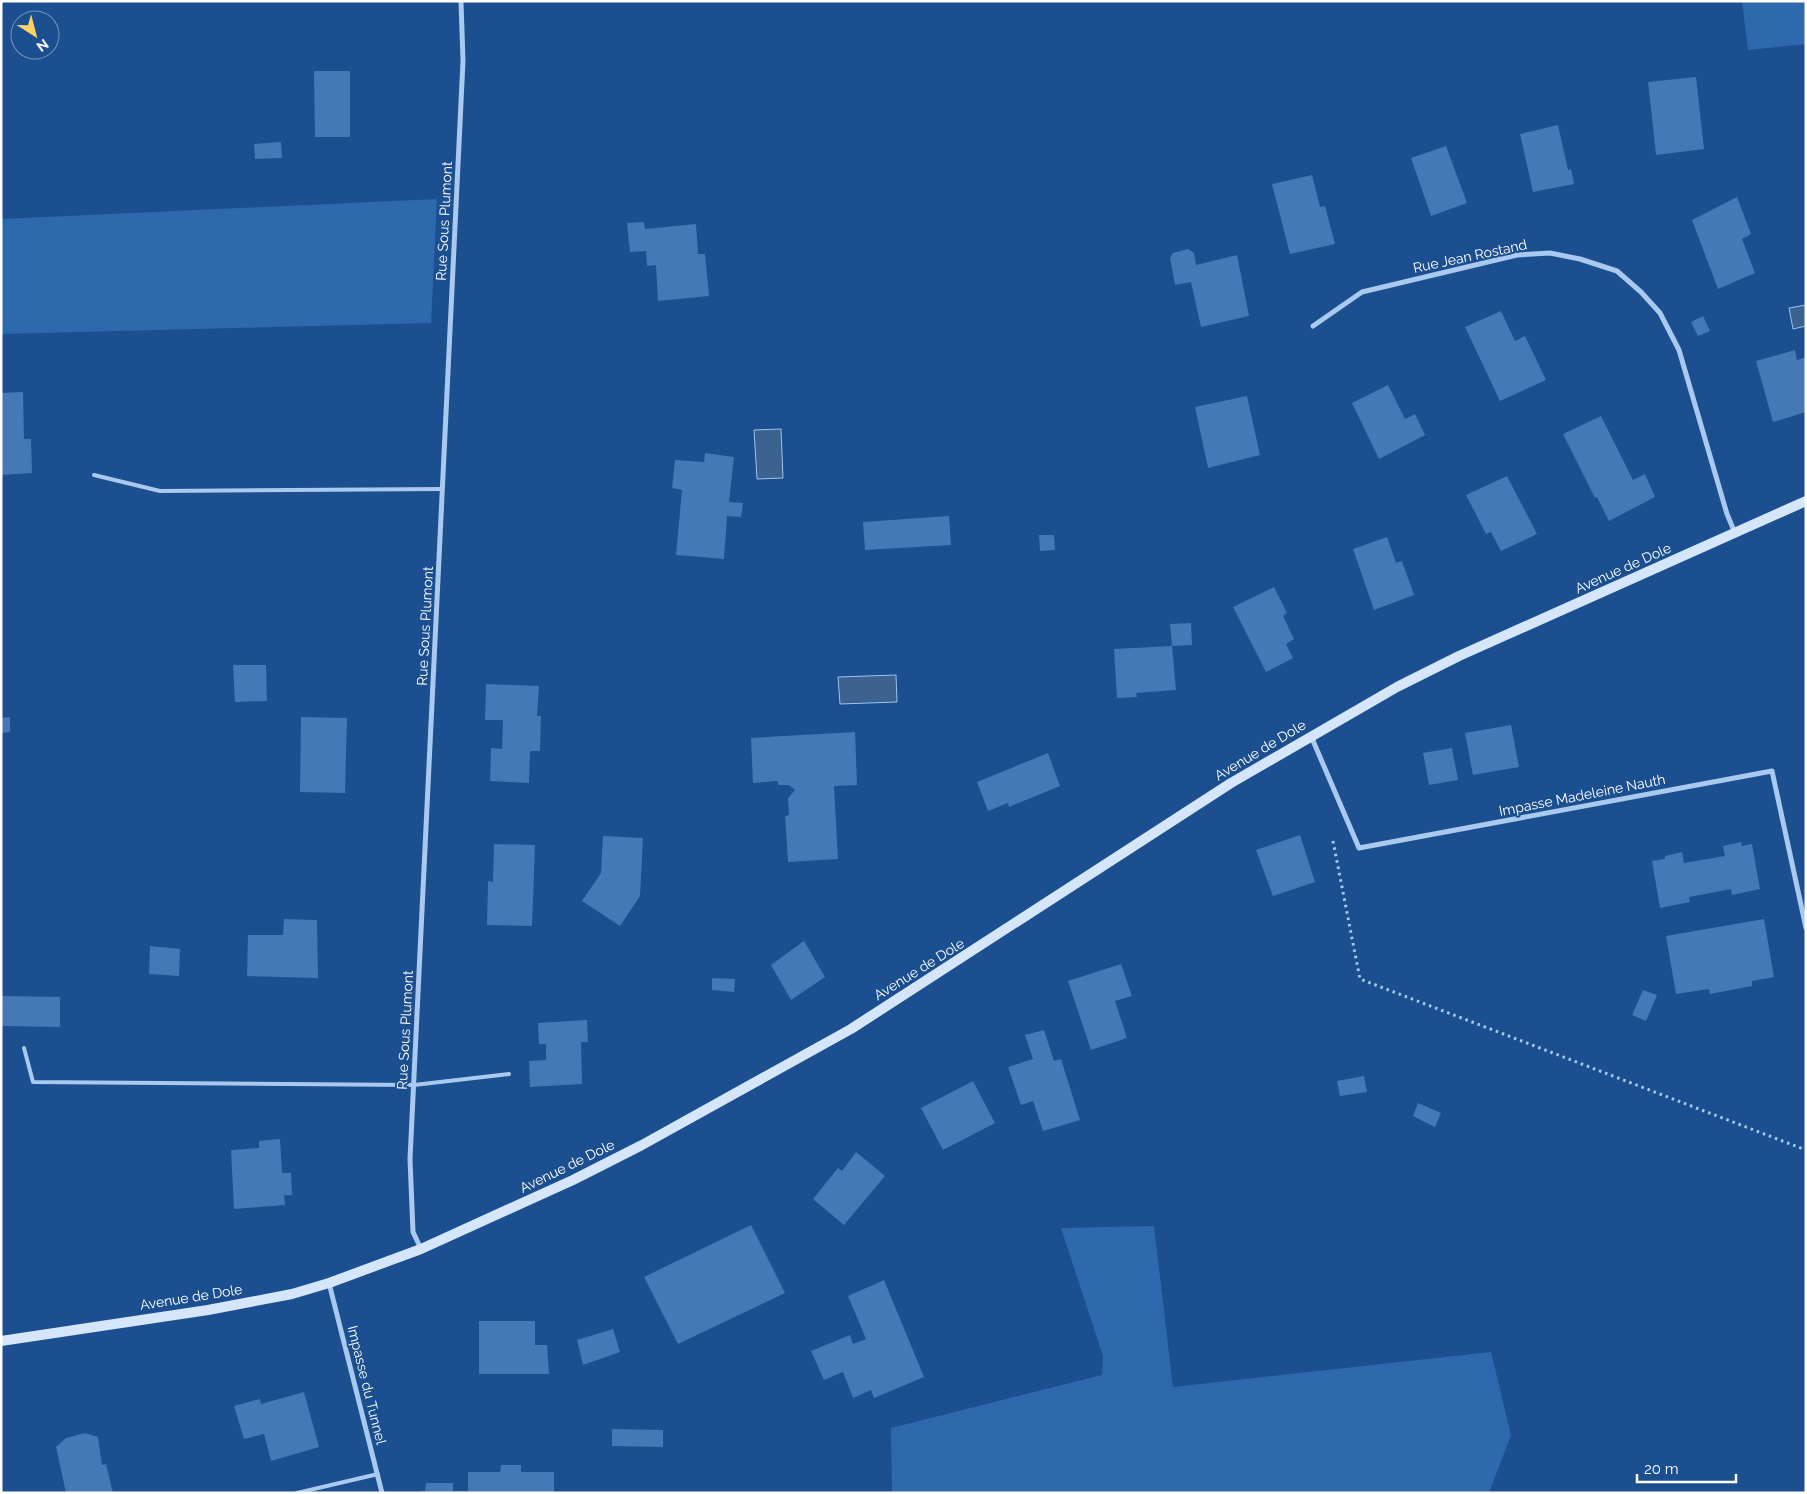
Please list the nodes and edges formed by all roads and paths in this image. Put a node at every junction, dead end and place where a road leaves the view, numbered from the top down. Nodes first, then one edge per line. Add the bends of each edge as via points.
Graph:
1 (462, 1) edge
2 (1313, 326) dead end
3 (94, 475) dead end
4 (442, 489) junction
5 (1806, 501) edge
6 (1735, 533) junction
7 (1311, 735) junction
8 (1331, 833) dead end
9 (1806, 928) edge
10 (24, 1048) dead end
11 (509, 1074) dead end
12 (414, 1085) junction
13 (1806, 1150) edge
14 (421, 1249) junction
15 (329, 1283) junction
16 (1, 1341) edge
17 (378, 1474) junction
18 (297, 1493) edge
19 (382, 1493) edge

1 - 4 street, Rue Sous Plumont via 463,61
2 - 6 street, Rue Jean Rostand via 1362,292 1518,255 1550,253 1617,272 1660,313 1679,350
3 - 4 lane via 160,491
4 - 12 street, Rue Sous Plumont
5 - 6 main road, Avenue de Dole
6 - 7 main road, Avenue de Dole via 1459,656
7 - 9 street, Impasse Madeleine Nauth via 1359,848 1772,771
7 - 14 main road, Avenue de Dole via 1231,783 909,992 782,1069 573,1180
8 - 13 path via 1360,978
10 - 12 lane via 33,1082
11 - 12 lane
12 - 14 street, Rue Sous Plumont via 410,1195 413,1232
14 - 15 main road, Avenue de Dole
15 - 16 main road, Avenue de Dole via 292,1294 226,1306
15 - 17 street, Impasse du Tunnel
17 - 18 lane
17 - 19 street, Impasse du Tunnel

